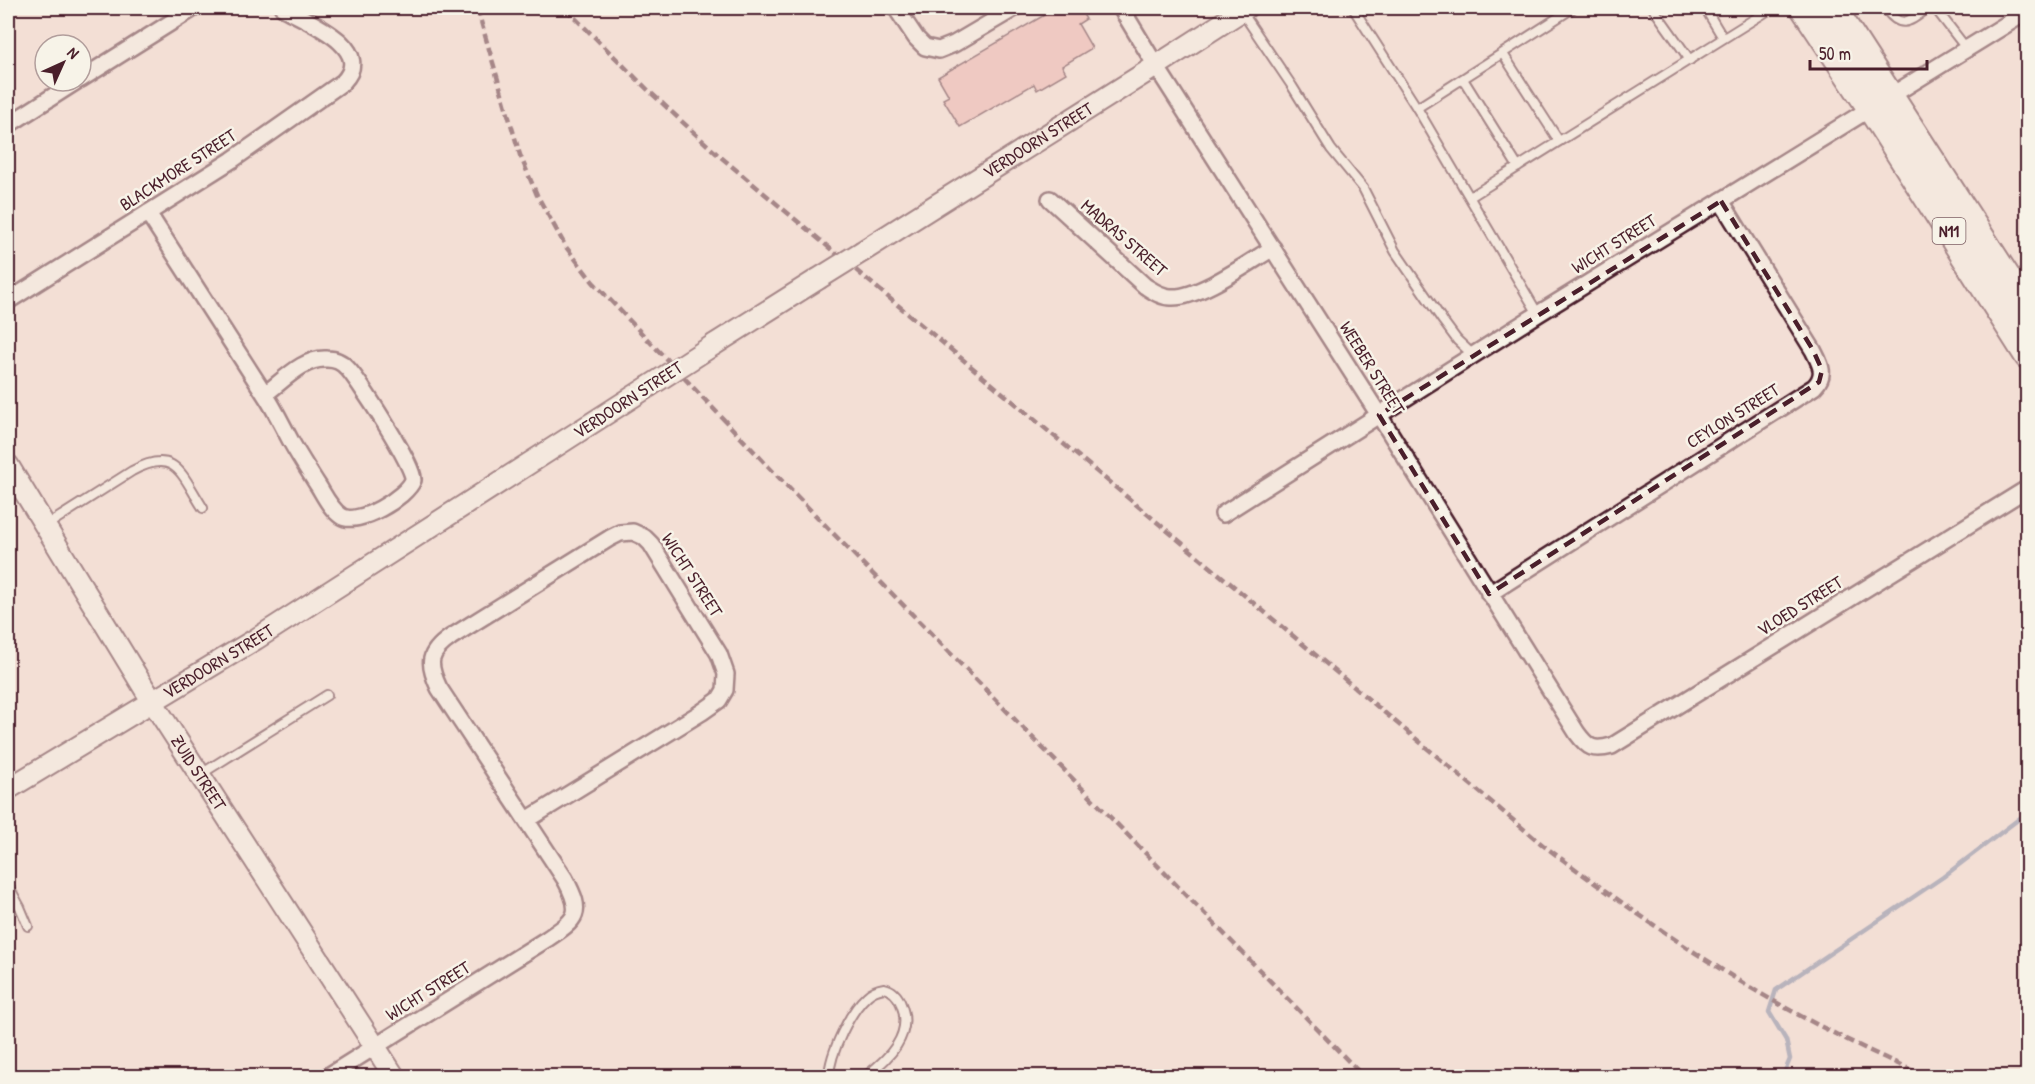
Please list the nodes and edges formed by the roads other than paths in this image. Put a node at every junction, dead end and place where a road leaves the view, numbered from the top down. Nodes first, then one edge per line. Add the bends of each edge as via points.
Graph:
1 (194, 8) edge
2 (283, 8) edge
3 (896, 8) edge
4 (1015, 8) edge
5 (1121, 8) edge
6 (1353, 8) edge
7 (1573, 8) edge
8 (1653, 8) edge
9 (1705, 8) edge
10 (1804, 8) edge
11 (1833, 8) edge
12 (1886, 8) edge
13 (1928, 8) edge
14 (1935, 8) edge
15 (1243, 9) edge
16 (1766, 9) edge
17 (2028, 11) edge
18 (1724, 39) junction
19 (1966, 48) junction
20 (1503, 54) junction
21 (1690, 60) junction
22 (1156, 66) junction
23 (93, 71) edge
24 (1462, 79) junction
25 (58, 93) edge
26 (1880, 101) junction
27 (1417, 108) junction
28 (8, 125) edge
29 (1559, 141) junction
30 (1518, 167) junction
31 (1470, 197) junction
32 (1050, 199) dead end
33 (1721, 201) junction
34 (148, 213) junction
35 (1272, 248) junction
36 (8, 301) edge
37 (2028, 310) edge
38 (1538, 314) junction
39 (1473, 355) junction
40 (2028, 356) edge
41 (266, 394) junction
42 (1379, 415) junction
43 (8, 465) edge
44 (2028, 488) edge
45 (202, 508) dead end
46 (1222, 514) dead end
47 (45, 526) junction
48 (1489, 594) junction
49 (327, 695) dead end
50 (152, 701) junction
51 (1591, 748) joint
52 (200, 775) junction
53 (8, 789) edge
54 (526, 820) junction
55 (8, 885) edge
56 (28, 926) dead end
57 (375, 1047) junction
58 (328, 1077) edge
59 (394, 1077) edge
60 (829, 1077) edge
61 (866, 1077) edge

1 - 23 street
2 - 34 street, BLACKMORE STREET via 334,36 346,48 353,68 348,77 232,160
3 - 4 street via 916,38 933,50 954,44
5 - 22 street, WEEBER STREET
6 - 27 lane
7 - 20 lane
8 - 21 lane
9 - 18 lane
10 - 26 highway, N11
11 - 26 highway, N11
12 - 13 lane via 1902,22 1910,22
14 - 19 lane
15 - 22 street, VERDOORN STREET
15 - 39 lane via 1331,149 1364,188 1395,251 1457,340
16 - 18 lane
17 - 19 street, WICHT STREET
18 - 21 lane
19 - 26 street, WICHT STREET
20 - 24 lane
20 - 29 lane
21 - 29 lane
22 - 35 street, WEEBER STREET
22 - 50 street, VERDOORN STREET, bridge
24 - 27 lane
24 - 30 lane
25 - 28 street
26 - 33 street, WICHT STREET
26 - 37 highway, N11
26 - 40 highway, N11
27 - 31 lane
29 - 30 lane
30 - 31 lane
31 - 38 lane
32 - 35 street, MADRAS STREET via 1145,286 1160,295 1185,296 1199,291
33 - 38 street, WICHT STREET
33 - 48 street, CEYLON STREET via 1813,350 1822,377 1814,387
34 - 36 street, BLACKMORE STREET
34 - 41 street
35 - 42 street, WEEBER STREET
38 - 39 street, WICHT STREET
39 - 42 street, WICHT STREET
41 - 41 street via 294,447 339,515 346,519 363,517 402,494 412,483 414,476 406,458 351,372 337,360 308,362
42 - 46 street, WICHT STREET
42 - 48 street, WEEBER STREET
43 - 47 street, ZUID STREET
44 - 51 street, VLOED STREET via 1612,746
45 - 47 lane via 176,467 157,461 132,471
47 - 50 street, ZUID STREET
48 - 51 street, WEEBER STREET via 1577,733
49 - 52 lane
50 - 52 street, ZUID STREET
50 - 53 street, VERDOORN STREET
52 - 57 street, ZUID STREET
54 - 54 street, WICHT STREET via 439,688 431,665 433,653 610,538 633,532 644,537 658,555 719,654 726,674 725,690 702,712
54 - 57 street, WICHT STREET via 574,895 576,906 571,922
55 - 56 lane
57 - 58 street, WICHT STREET
57 - 59 street, ZUID STREET
60 - 61 lane via 835,1050 850,1019 868,994 884,988 895,994 902,1007 902,1032 891,1054

